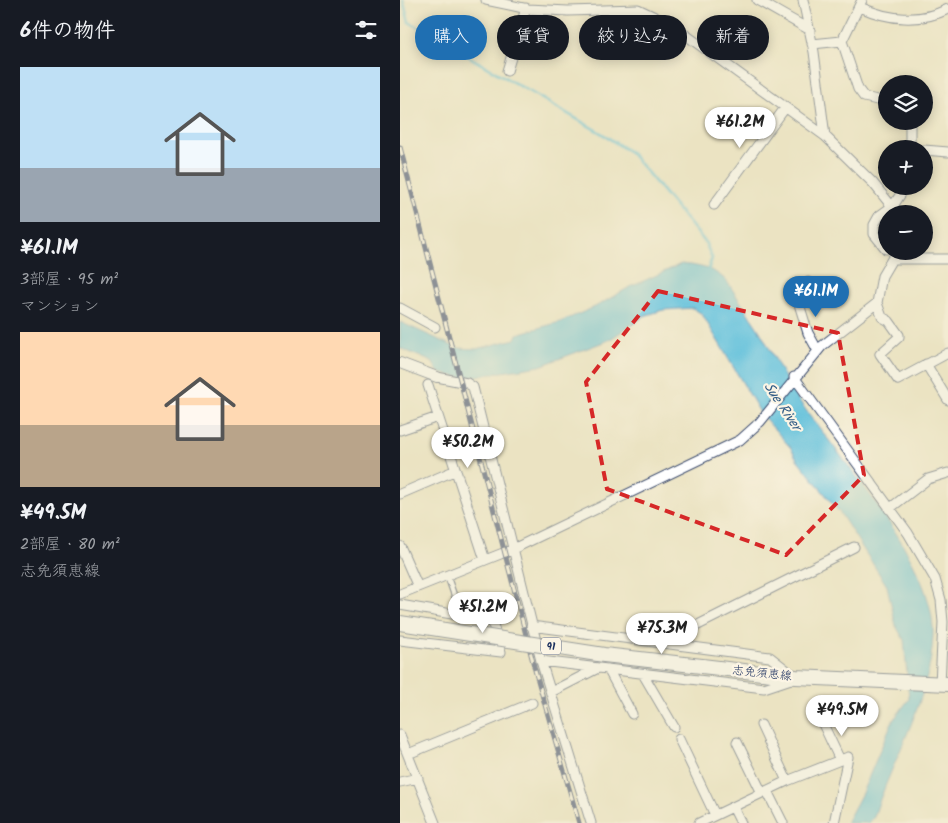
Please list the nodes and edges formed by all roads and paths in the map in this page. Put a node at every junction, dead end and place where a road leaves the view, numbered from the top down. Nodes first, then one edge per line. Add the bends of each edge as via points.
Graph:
1 (486, 0) edge
2 (756, 0) edge
3 (803, 0) edge
4 (861, 4) edge
5 (638, 5) edge
6 (526, 8) junction
7 (948, 9) edge
8 (810, 30) junction
9 (842, 41) junction
10 (812, 44) junction
11 (507, 72) dead end
12 (878, 100) edge
13 (785, 108) junction
14 (825, 136) junction
15 (933, 151) edge
16 (948, 152) edge
17 (714, 205) dead end
18 (891, 205) edge
19 (878, 218) edge
20 (878, 239) edge
21 (948, 259) edge
22 (887, 260) edge
23 (933, 260) edge
24 (808, 282) dead end
25 (877, 303) junction
26 (400, 308) edge
27 (435, 327) dead end
28 (818, 351) junction
29 (948, 353) edge
30 (400, 363) edge
31 (926, 364) junction
32 (437, 377) joint
33 (792, 380) junction
34 (428, 385) dead end
35 (948, 400) edge
36 (438, 417) junction
37 (400, 430) edge
38 (456, 470) junction
39 (948, 473) edge
40 (400, 494) edge
41 (889, 509) junction
42 (400, 546) edge
43 (854, 547) dead end
44 (513, 549) junction
45 (485, 560) junction
46 (447, 575) junction
47 (418, 587) junction
48 (400, 594) edge
49 (400, 606) edge
50 (462, 616) junction
51 (400, 623) edge
52 (531, 626) junction
53 (400, 640) edge
54 (662, 643) junction
55 (541, 662) junction
56 (598, 668) junction
57 (608, 670) junction
58 (643, 674) junction
59 (796, 677) junction
60 (944, 684) edge
61 (551, 692) junction
62 (532, 703) dead end
63 (632, 714) dead end
64 (823, 724) dead end
65 (761, 725) dead end
66 (674, 727) dead end
67 (400, 735) edge
68 (679, 739) dead end
69 (737, 742) dead end
70 (408, 754) junction
71 (840, 760) junction
72 (418, 778) junction
73 (787, 781) junction
74 (400, 782) edge
75 (765, 794) junction
76 (733, 807) junction
77 (715, 815) junction
78 (435, 823) edge
79 (591, 823) edge
80 (699, 823) edge
81 (741, 823) edge
82 (784, 823) edge
83 (834, 823) edge

1 - 6 street
2 - 8 street
3 - 8 street
4 - 7 street via 880,16 905,18 926,17
4 - 9 street
5 - 6 street via 568,11
5 - 13 street via 672,25
6 - 11 street
8 - 10 street
9 - 10 street
9 - 12 street via 858,89 864,97
10 - 14 street
13 - 14 street
13 - 17 street
14 - 18 street
15 - 16 street
19 - 20 street via 874,234
21 - 23 street
22 - 25 street
24 - 28 street via 795,291 808,332
25 - 28 street
25 - 31 street via 882,316 899,335 880,354 898,380
26 - 27 street
28 - 33 street
29 - 31 street
30 - 32 street
31 - 35 street
32 - 44 street via 473,387
33 - 41 street
33 - 44 street via 760,422 740,440
34 - 36 street
36 - 37 street
36 - 38 street
38 - 40 street
38 - 45 street
39 - 41 street via 928,479
41 - 60 street via 908,533 935,579 941,600
42 - 47 street
43 - 54 street
44 - 45 street
44 - 52 street
45 - 46 street
46 - 47 street
46 - 50 lane
47 - 48 street
49 - 50 street
50 - 53 street via 492,621 501,652
51 - 59 main road, 志免須恵線 / 91, bridge via 604,655
52 - 54 street
52 - 55 street
54 - 59 street via 770,657
55 - 56 street
55 - 61 street
56 - 57 street
56 - 61 street
57 - 58 street
57 - 63 street
58 - 59 street via 764,688
58 - 66 street
59 - 60 main road, 志免須恵線 / 91
61 - 79 street
62 - 70 street
64 - 71 street
65 - 73 street
67 - 70 street
68 - 77 street
69 - 75 street
70 - 72 street
71 - 73 street
71 - 83 street via 848,756
72 - 74 street
72 - 78 street
73 - 75 street
75 - 76 street
75 - 82 street
76 - 77 street
76 - 81 street
77 - 80 street

